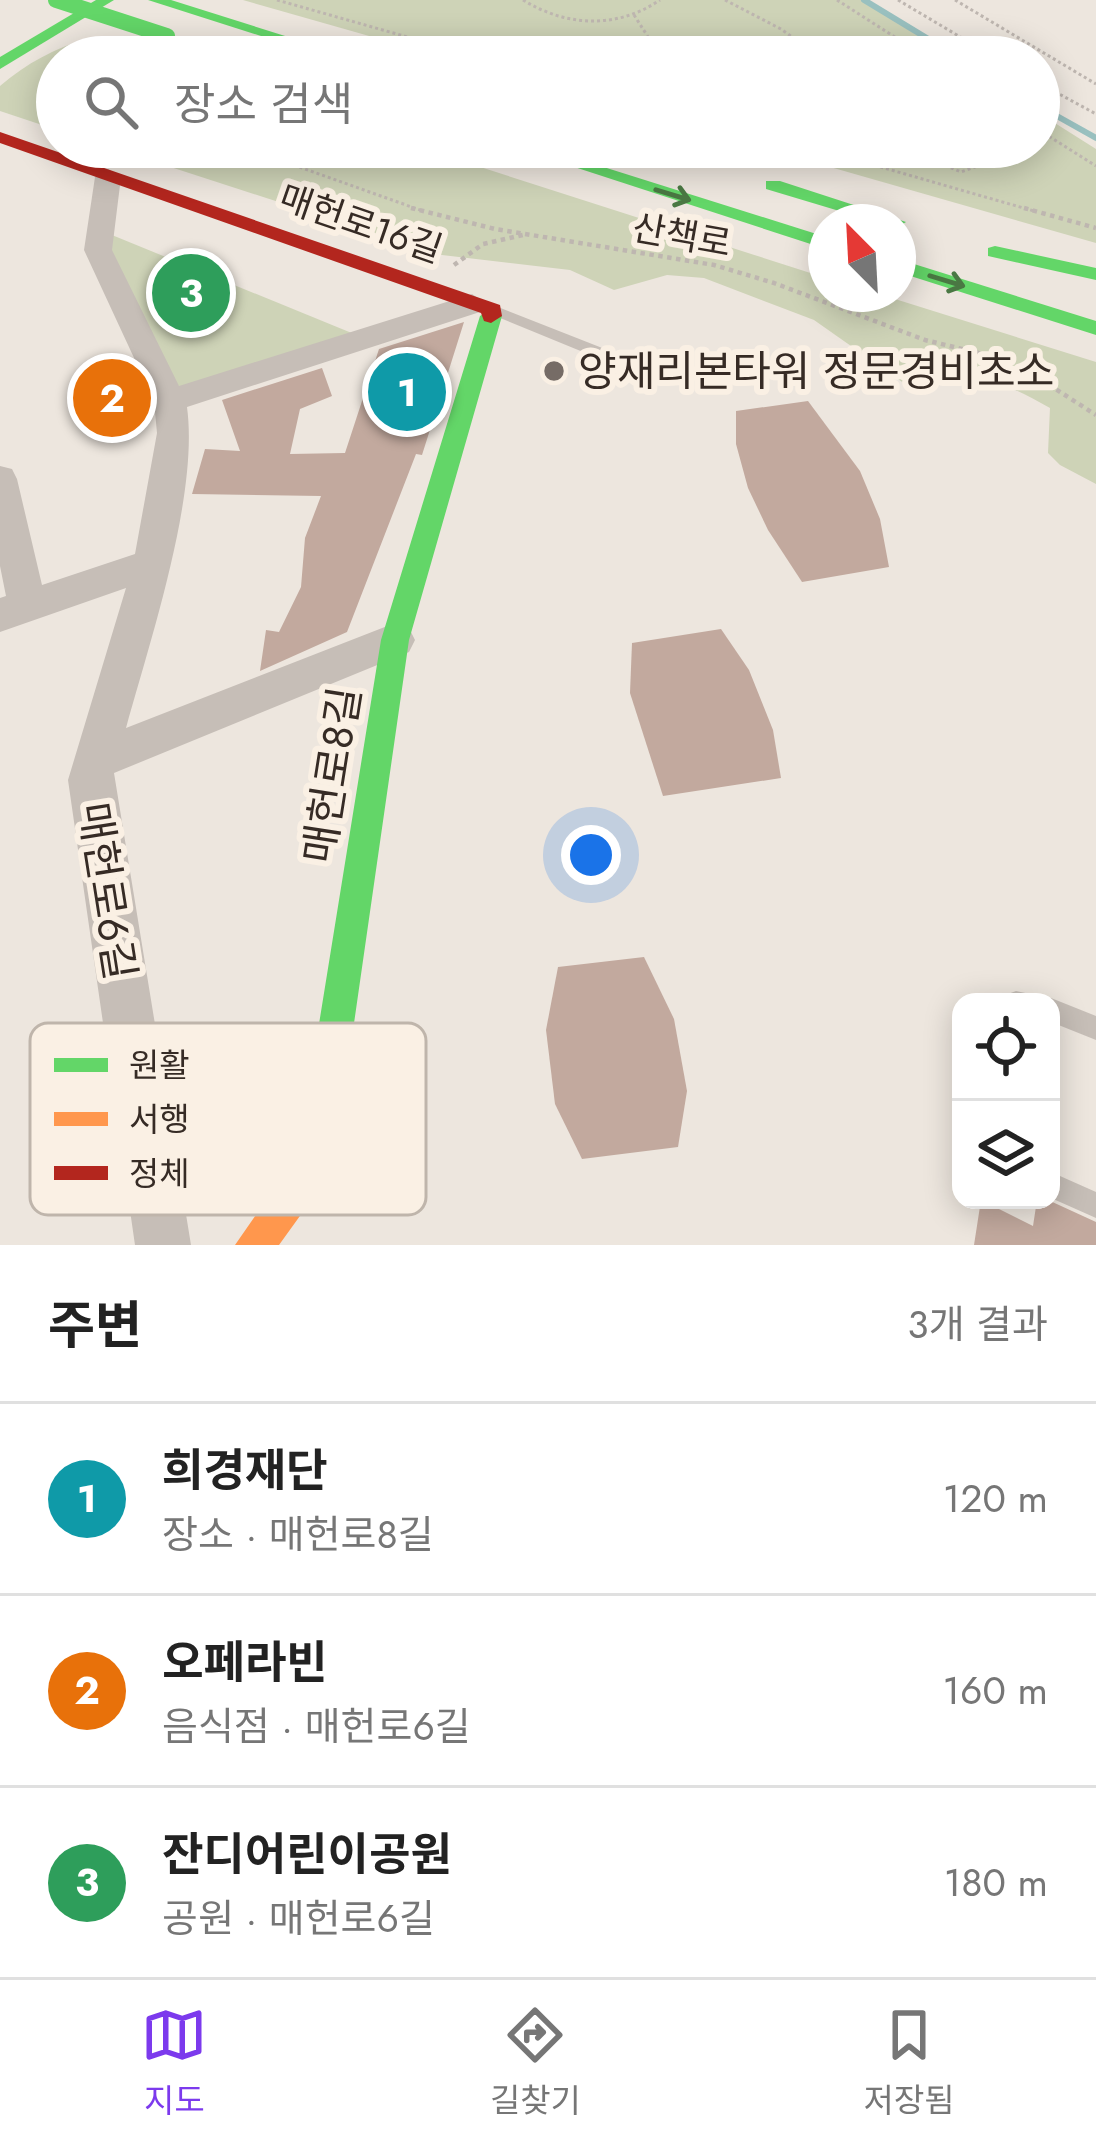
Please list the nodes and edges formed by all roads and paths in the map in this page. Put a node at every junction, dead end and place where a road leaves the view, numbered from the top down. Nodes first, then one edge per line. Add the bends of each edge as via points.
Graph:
1 (56, 0) edge
2 (107, 0) edge
3 (155, 0) edge
4 (278, 0) edge
5 (524, 0) edge
6 (659, 0) edge
7 (725, 0) edge
8 (837, 0) edge
9 (898, 0) edge
10 (956, 0) edge
11 (634, 15) junction
12 (47, 36) edge
13 (170, 36) edge
14 (274, 36) edge
15 (404, 36) edge
16 (648, 36) edge
17 (788, 36) edge
18 (893, 36) edge
19 (959, 36) edge
20 (1016, 36) edge
21 (36, 42) edge
22 (1060, 62) edge
23 (0, 64) edge
24 (1096, 84) edge
25 (1060, 94) edge
26 (1096, 114) edge
27 (0, 137) edge
28 (1060, 143) edge
29 (36, 150) edge
30 (1096, 166) edge
31 (86, 168) edge
32 (300, 168) edge
33 (588, 168) edge
34 (885, 168) edge
35 (736, 174) dead end
36 (108, 176) junction
37 (837, 204) edge
38 (1096, 228) edge
39 (526, 235) junction
40 (808, 237) edge
41 (986, 249) dead end
42 (916, 272) edge
43 (1096, 278) edge
44 (438, 287) junction
45 (996, 296) junction
46 (482, 307) junction
47 (1096, 328) edge
48 (1096, 342) edge
49 (610, 358) dead end
50 (170, 401) junction
51 (1096, 416) edge
52 (0, 479) edge
53 (152, 564) junction
54 (14, 610) edge
55 (395, 640) junction
56 (96, 760) junction
57 (1060, 1014) edge
58 (128, 1023) edge
59 (337, 1023) edge
60 (1096, 1028) edge
61 (1060, 1189) edge
62 (1096, 1205) edge
63 (158, 1215) edge
64 (277, 1215) edge
65 (163, 1245) edge
66 (255, 1245) edge

1 - 13 main road, bridge
2 - 12 main road
3 - 14 main road
4 - 15 path
5 - 11 path via 574,20
6 - 11 path
7 - 17 path
8 - 18 path
9 - 19 path
10 - 20 path
11 - 16 path
21 - 23 main road
22 - 24 path
25 - 26 path
27 - 29 main road, 매헌로16길
28 - 30 path
31 - 36 main road, 매헌로16길
32 - 39 path, 산책로 via 386,200
33 -> 40 main road
34 - 38 path
35 - 37 main road
36 - 44 main road, 매헌로16길
36 - 50 street, 매헌로6길 via 98,250
39 - 44 path via 483,244
39 - 51 path, 산책로 via 774,283 925,340 1012,361
41 - 43 main road
42 -> 45 main road
44 - 46 main road, 매헌로16길
45 - 47 main road
45 - 48 main road
46 - 49 lane
46 - 50 street
46 - 55 main road, 매헌로8길
50 - 53 street, 매헌로6길 via 174,433
52 - 54 street
53 - 54 street
53 - 56 street, 매헌로6길
55 - 56 street
55 - 59 main road, 매헌로8길
56 - 58 street, 매헌로6길 via 90,780
57 - 60 lane
61 - 62 lane
63 - 65 street, 매헌로6길
64 - 66 main road, 매헌로8길

